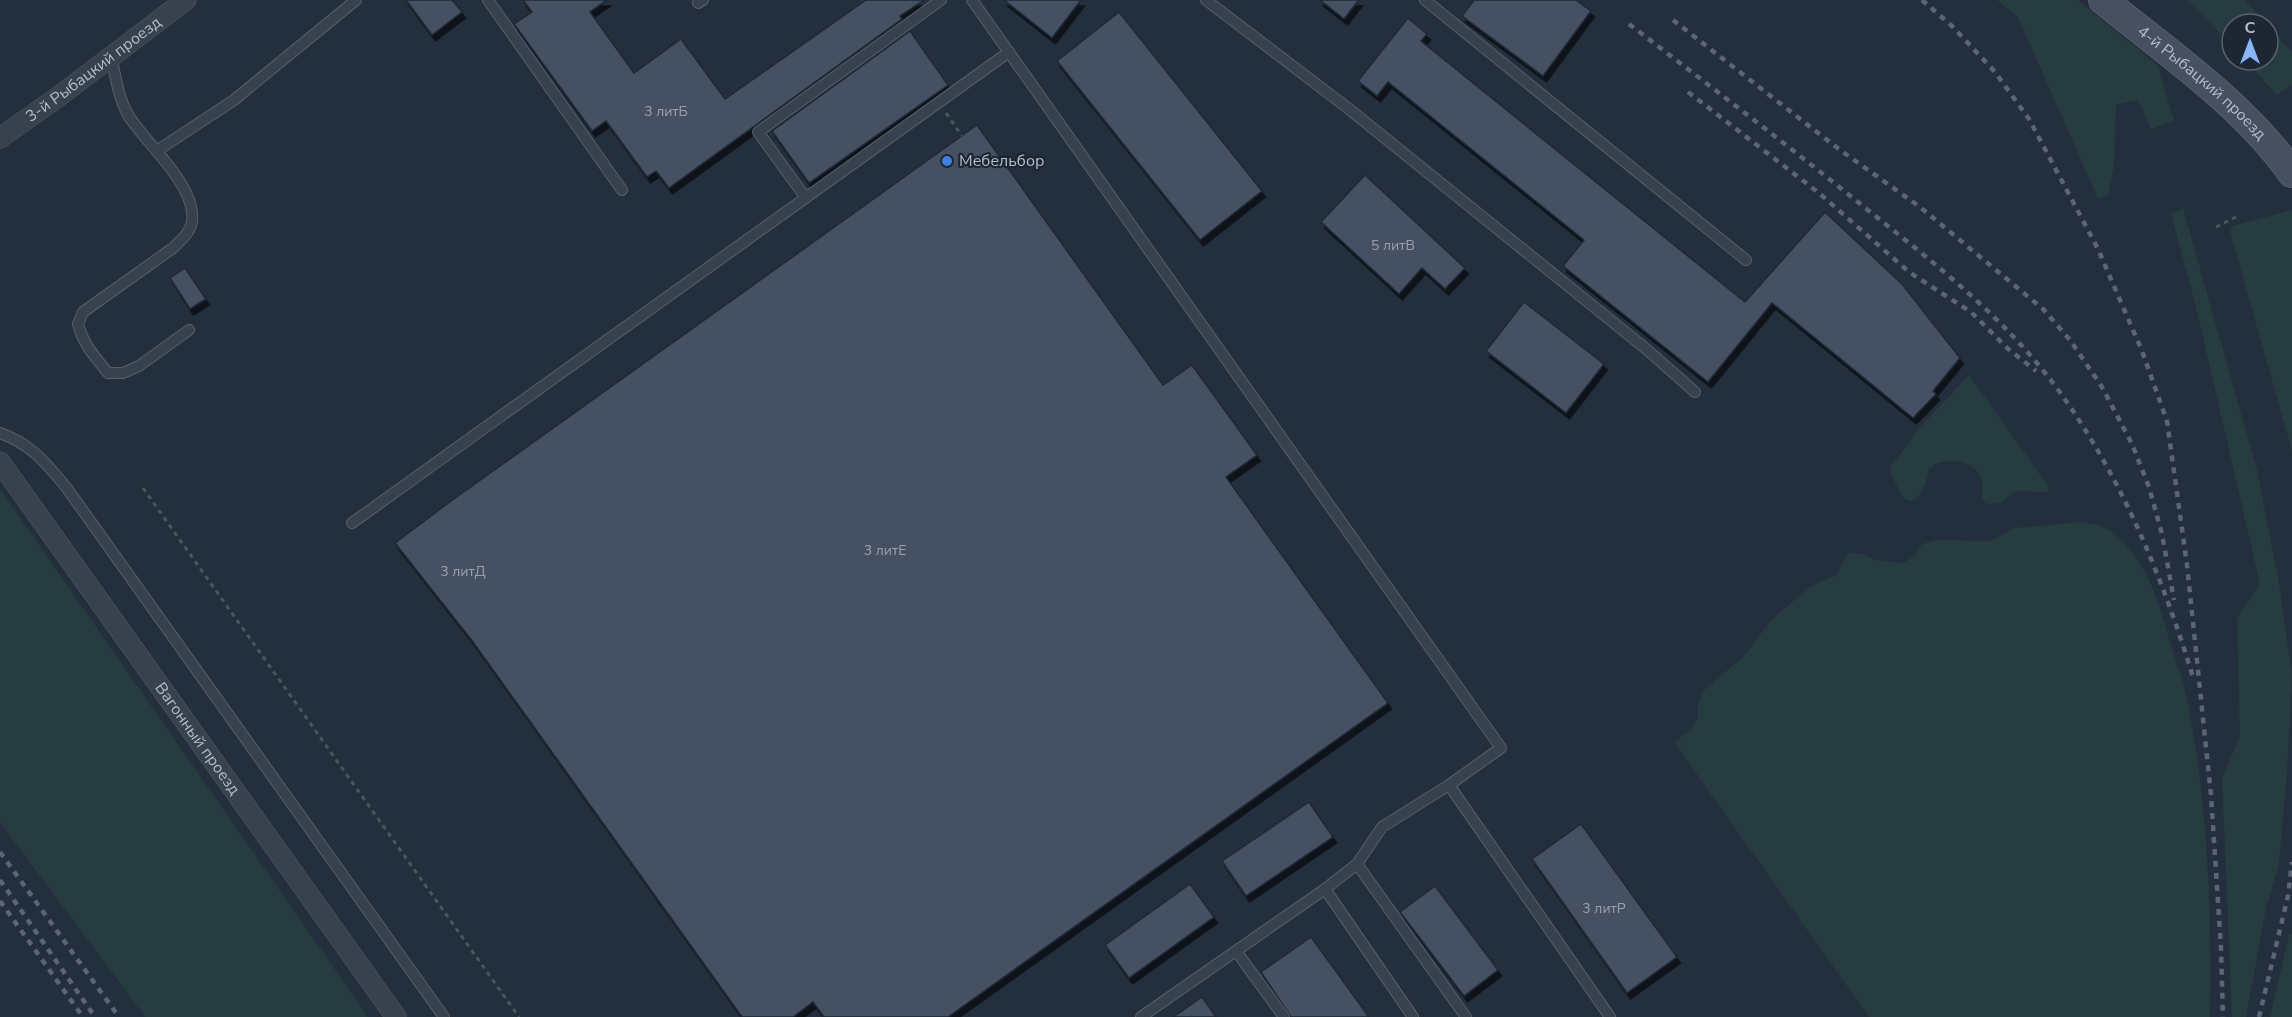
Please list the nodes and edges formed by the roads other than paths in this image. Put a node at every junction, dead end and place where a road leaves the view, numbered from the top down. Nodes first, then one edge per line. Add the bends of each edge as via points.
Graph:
1 (356, 0) edge
2 (488, 0) edge
3 (940, 0) edge
4 (972, 0) edge
5 (1206, 0) edge
6 (1425, 0) edge
7 (2103, 0) edge
8 (174, 3) edge
9 (1009, 52) junction
10 (111, 56) junction
11 (0, 138) edge
12 (158, 150) junction
13 (2292, 173) edge
14 (622, 190) dead end
15 (806, 198) junction
16 (1746, 260) dead end
17 (189, 330) dead end
18 (1695, 392) dead end
19 (0, 433) edge
20 (0, 462) edge
21 (352, 523) dead end
22 (1449, 786) junction
23 (1357, 864) junction
24 (1325, 889) junction
25 (1236, 951) junction
26 (396, 1017) edge
27 (444, 1017) edge
28 (1141, 1017) edge
29 (1284, 1017) edge
30 (1413, 1017) edge
31 (1466, 1017) edge
32 (1610, 1017) edge

1 - 12 lane via 234,100
2 - 14 lane
3 - 15 lane via 758,132
4 - 9 lane
5 - 18 lane via 1367,124 1646,348
6 - 16 lane
7 - 13 street, 4-й Рыбацкий проезд via 2236,109
8 - 10 street, 3-й Рыбацкий проезд
9 - 15 lane
9 - 22 lane via 1501,748
10 - 11 street, 3-й Рыбацкий проезд
10 - 12 lane via 117,90 128,114
12 - 17 lane via 183,188 192,222 173,248 83,312 78,324 82,338 108,373 123,373 139,366
15 - 21 lane
19 - 27 lane via 36,452 66,487
20 - 26 street, Вагонный проезд
22 - 23 lane via 1382,827
22 - 32 lane
23 - 24 lane
23 - 31 lane
24 - 25 lane
24 - 30 lane
25 - 28 lane
25 - 29 lane

